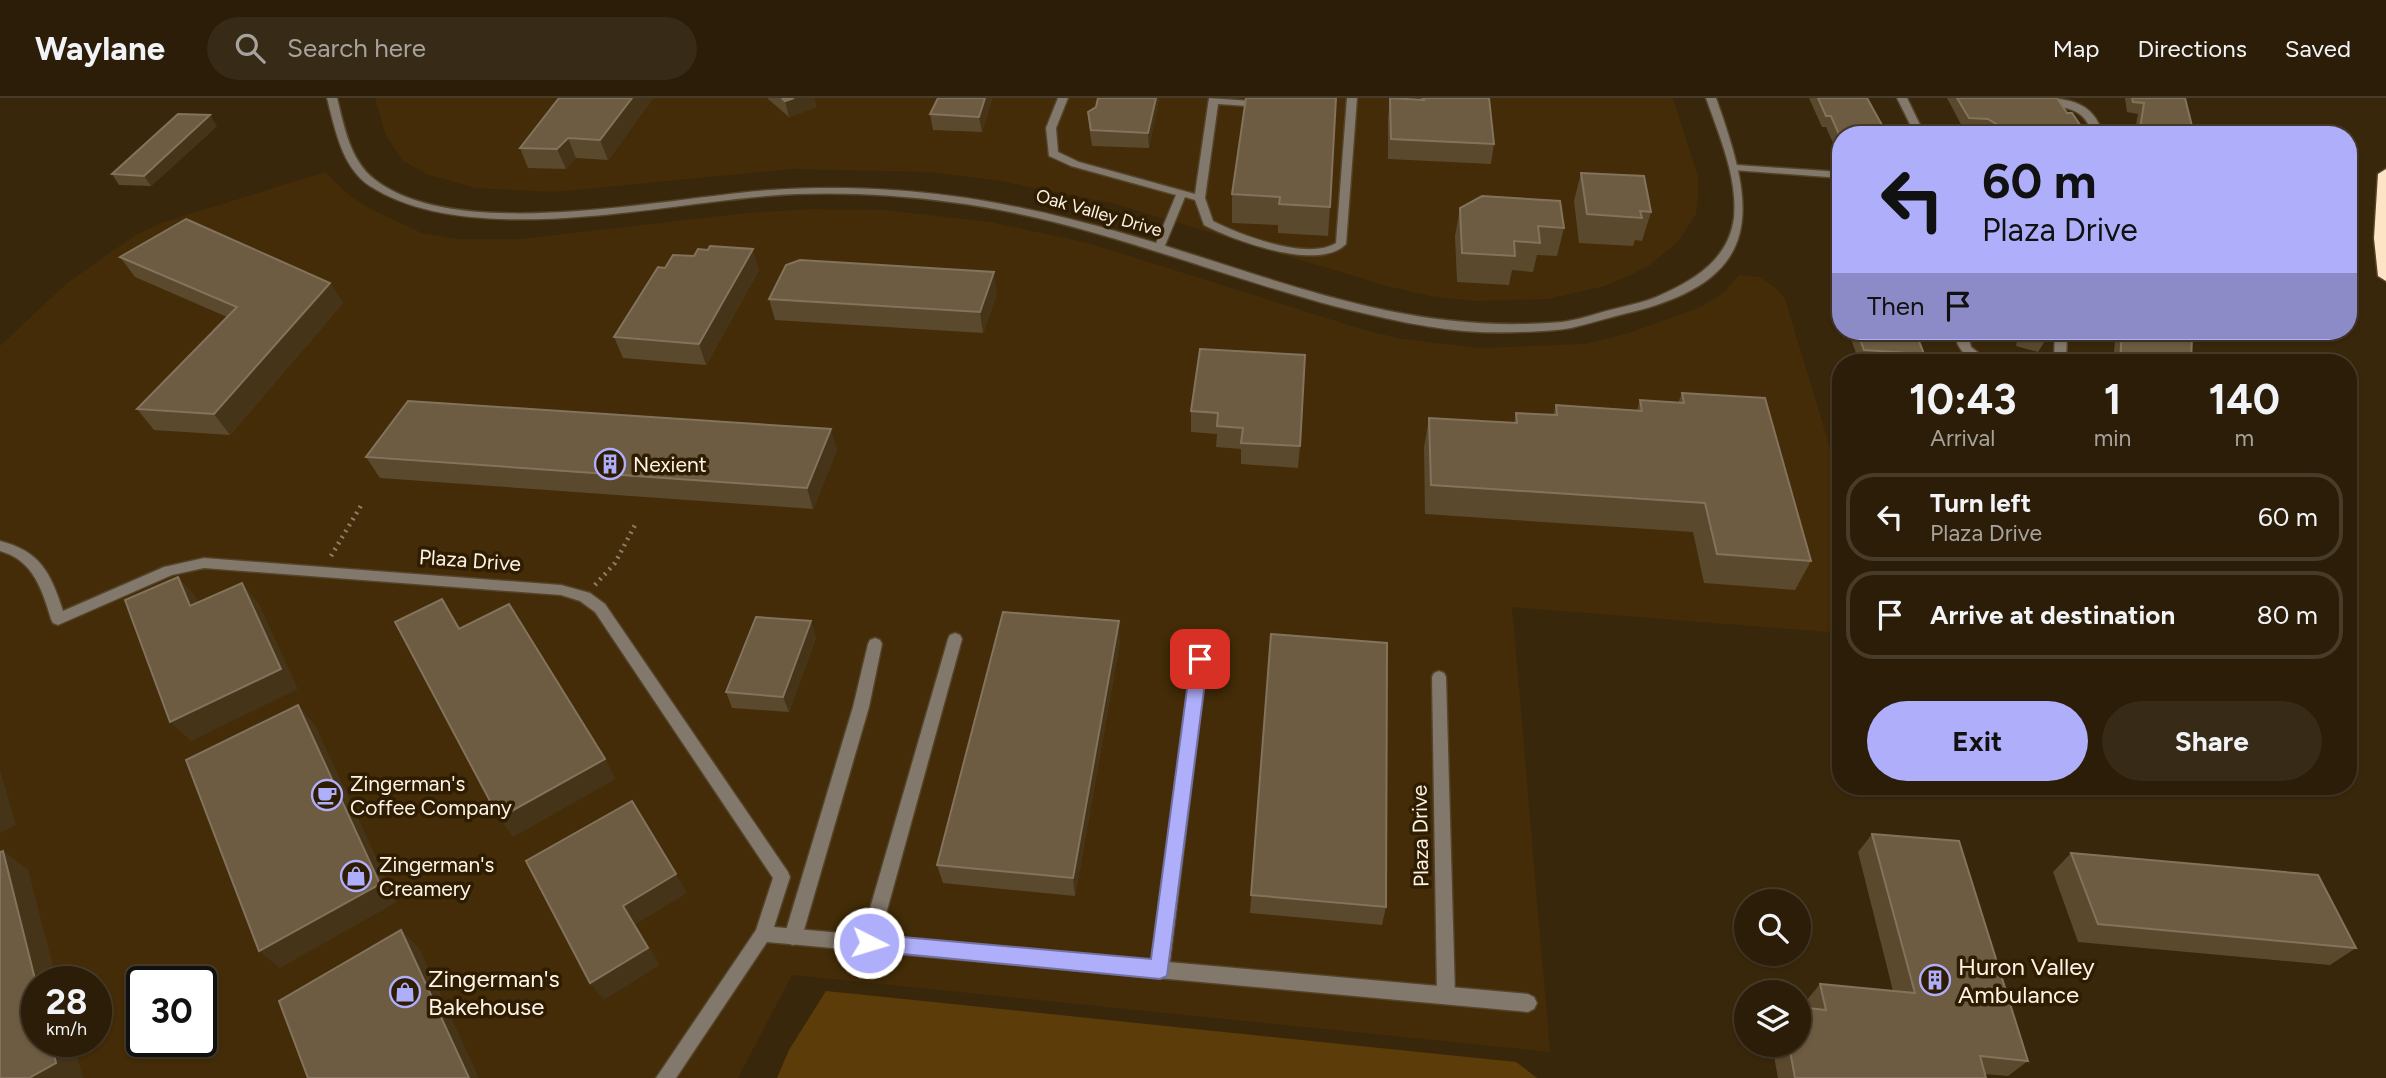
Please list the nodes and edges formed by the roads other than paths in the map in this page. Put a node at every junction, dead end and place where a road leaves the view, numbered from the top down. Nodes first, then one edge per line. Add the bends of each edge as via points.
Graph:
1 (332, 98) edge
2 (1063, 98) edge
3 (1711, 98) edge
4 (1902, 98) edge
5 (2035, 98) edge
6 (1213, 99) edge
7 (1351, 104) edge
8 (1268, 105) edge
9 (1337, 109) edge
10 (1916, 126) edge
11 (2094, 126) edge
12 (1737, 168) junction
13 (1832, 174) edge
14 (2386, 174) edge
15 (1182, 193) junction
16 (1200, 198) junction
17 (1159, 248) junction
18 (2386, 276) edge
19 (0, 547) edge
20 (954, 639) dead end
21 (875, 644) dead end
22 (1200, 659) dead end
23 (1439, 677) dead end
24 (763, 934) junction
25 (793, 937) junction
26 (869, 943) junction
27 (1160, 969) junction
28 (1446, 995) junction
29 (1528, 1003) dead end
30 (665, 1078) edge

1 - 17 street, Oak Valley Drive via 348,153 365,177 389,193 445,211 533,216 767,193 904,194 1031,212
2 - 15 street via 1051,128 1054,155
3 - 12 street, Oak Valley Drive
4 - 10 street
5 - 11 street via 2072,103
6 - 8 street
6 - 16 street
7 - 9 street
7 - 16 street via 1342,244 1328,252 1310,251 1225,233 1208,223
12 - 13 street
12 - 17 street, Oak Valley Drive via 1738,230 1726,255 1703,278 1669,297 1626,314 1585,323 1516,330 1431,326 1358,310
14 - 18 highway via 2382,238
15 - 16 street
15 - 17 street
19 - 24 street, Plaza Drive via 34,561 58,619 169,571 204,563 561,590 586,597 600,608 782,877
20 - 26 street
21 - 25 street
22 - 27 street
23 - 28 street, Plaza Drive
24 - 25 street
24 - 30 street
25 - 26 street
26 - 27 street
27 - 28 street
28 - 29 street

